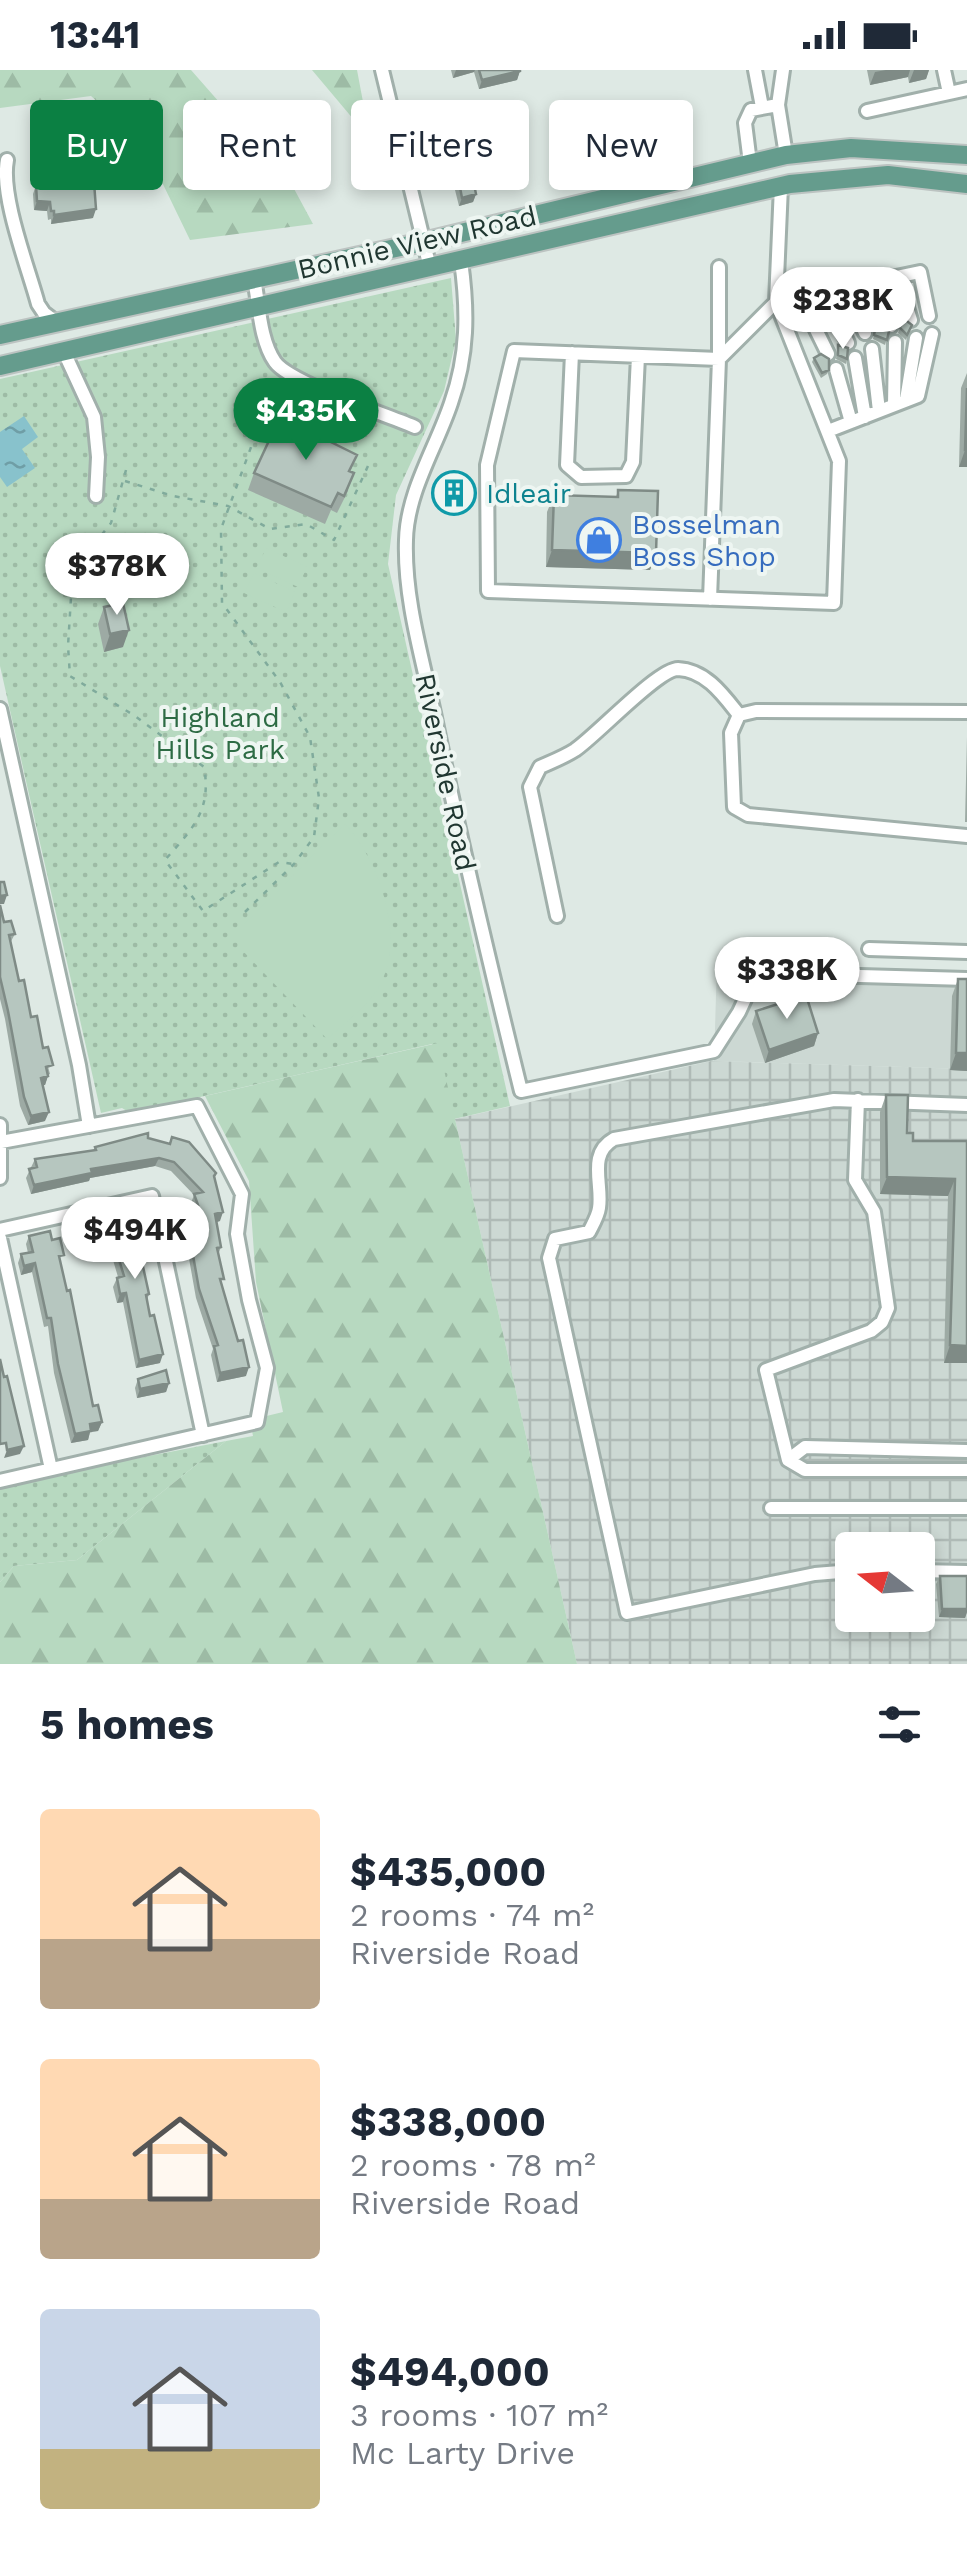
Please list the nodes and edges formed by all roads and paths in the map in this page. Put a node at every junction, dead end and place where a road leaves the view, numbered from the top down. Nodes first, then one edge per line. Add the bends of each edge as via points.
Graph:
1 (382, 70) edge
2 (755, 70) edge
3 (783, 70) edge
4 (944, 70) edge
5 (967, 88) edge
6 (949, 92) junction
7 (778, 105) junction
8 (762, 107) junction
9 (867, 110) dead end
10 (786, 155) junction
11 (967, 155) edge
12 (7, 160) dead end
13 (750, 163) junction
14 (967, 184) edge
15 (780, 186) junction
16 (423, 242) junction
17 (462, 261) junction
18 (719, 267) dead end
19 (430, 268) junction
20 (897, 277) junction
21 (254, 279) junction
22 (875, 282) junction
23 (844, 288) junction
24 (823, 292) junction
25 (800, 297) junction
26 (776, 302) junction
27 (260, 307) junction
28 (929, 316) dead end
29 (912, 320) edge
30 (57, 323) junction
31 (892, 326) dead end
32 (865, 334) dead end
33 (932, 334) dead end
34 (0, 336) edge
35 (916, 338) dead end
36 (895, 342) dead end
37 (848, 343) edge
38 (872, 349) dead end
39 (64, 352) junction
40 (572, 353) junction
41 (828, 354) edge
42 (638, 356) junction
43 (855, 358) dead end
44 (719, 359) junction
45 (0, 366) edge
46 (836, 369) dead end
47 (900, 402) junction
48 (879, 411) junction
49 (858, 419) junction
50 (266, 423) dead end
51 (415, 427) dead end
52 (828, 431) junction
53 (368, 466) dead end
54 (126, 470) dead end
55 (123, 480) junction
56 (96, 496) dead end
57 (228, 506) junction
58 (710, 600) junction
59 (0, 709) edge
60 (967, 712) edge
61 (739, 715) junction
62 (967, 836) edge
63 (294, 864) junction
64 (245, 912) dead end
65 (558, 916) dead end
66 (869, 949) dead end
67 (967, 952) edge
68 (967, 979) edge
69 (858, 1100) junction
70 (967, 1105) edge
71 (0, 1125) edge
72 (88, 1126) junction
73 (1, 1142) edge
74 (0, 1178) edge
75 (0, 1230) edge
76 (0, 1238) edge
77 (204, 1435) junction
78 (967, 1451) edge
79 (788, 1460) junction
80 (51, 1469) junction
81 (967, 1470) edge
82 (0, 1481) edge
83 (771, 1508) dead end
84 (967, 1508) edge
85 (935, 1571) edge
86 (967, 1572) edge
87 (835, 1573) edge

1 - 16 street
2 - 8 street
3 - 7 street
4 - 6 street
5 - 6 street
6 - 9 street
7 - 8 street
7 - 10 street
8 - 13 street via 751,110 745,123
10 - 11 main road, Bonnie View Road via 851,148
10 - 13 main road, Bonnie View Road
10 - 15 main road
12 - 30 street via 12,211 38,304
13 - 16 main road, Bonnie View Road
14 - 15 main road, Bonnie View Road via 888,175
15 - 17 main road, Bonnie View Road
15 - 26 street
16 - 19 street
16 - 21 main road, Bonnie View Road
17 - 19 main road, Bonnie View Road
17 - 68 street, Riverside Road via 466,347 411,507 409,590 466,868 521,1091 714,1051 757,973
18 - 44 street
19 - 27 main road, Bonnie View Road
20 - 22 street
20 - 28 street via 920,272
20 - 29 street
21 - 27 street
21 - 30 main road, Bonnie View Road
22 - 23 street
22 - 31 street
23 - 24 street
23 - 32 street
24 - 25 street
24 - 37 street
25 - 26 street
25 - 41 street
26 - 44 street
26 - 52 street
27 - 39 main road, Bonnie View Road
27 - 51 street via 276,363
30 - 34 main road, Bonnie View Road
30 - 39 main road
33 - 47 street via 918,396
35 - 47 street
36 - 47 street
38 - 48 street
39 - 45 main road, Bonnie View Road
39 - 56 street via 94,417
40 - 42 street
40 - 42 street via 567,465 581,476 626,476 633,462
40 - 58 street via 514,350 487,465 488,590
42 - 44 street
43 - 49 street
44 - 58 street
46 - 49 street
47 - 48 street
48 - 49 street
49 - 52 street
50 - 57 path
52 - 58 street via 839,461 834,604
53 - 57 path via 334,540 306,524 270,529
54 - 55 path
55 - 57 path
55 - 63 path via 112,523 72,581 70,676 204,767 208,790 196,824 164,860 203,911 279,862
57 - 63 path via 221,529 222,603 280,682 310,737 319,798 314,837
59 - 72 street
60 - 61 street
61 - 62 street via 731,733 734,807 748,814
61 - 65 street via 707,679 679,669 663,673 599,732 540,767 530,788
63 - 64 path
66 - 67 street
69 - 70 street
69 - 79 street via 855,1180 874,1212 888,1308 872,1331 766,1370
69 - 87 street via 603,1145 599,1211 589,1232 555,1239 548,1258 627,1613
71 - 73 street
72 - 73 street
72 - 77 street via 198,1106 242,1194 238,1234 267,1368 257,1422
73 - 74 street
75 - 77 street via 152,1196
76 - 80 street
77 - 80 street
78 - 79 street via 805,1447
79 - 81 street via 805,1470
80 - 82 street
83 - 84 street
85 - 86 street

